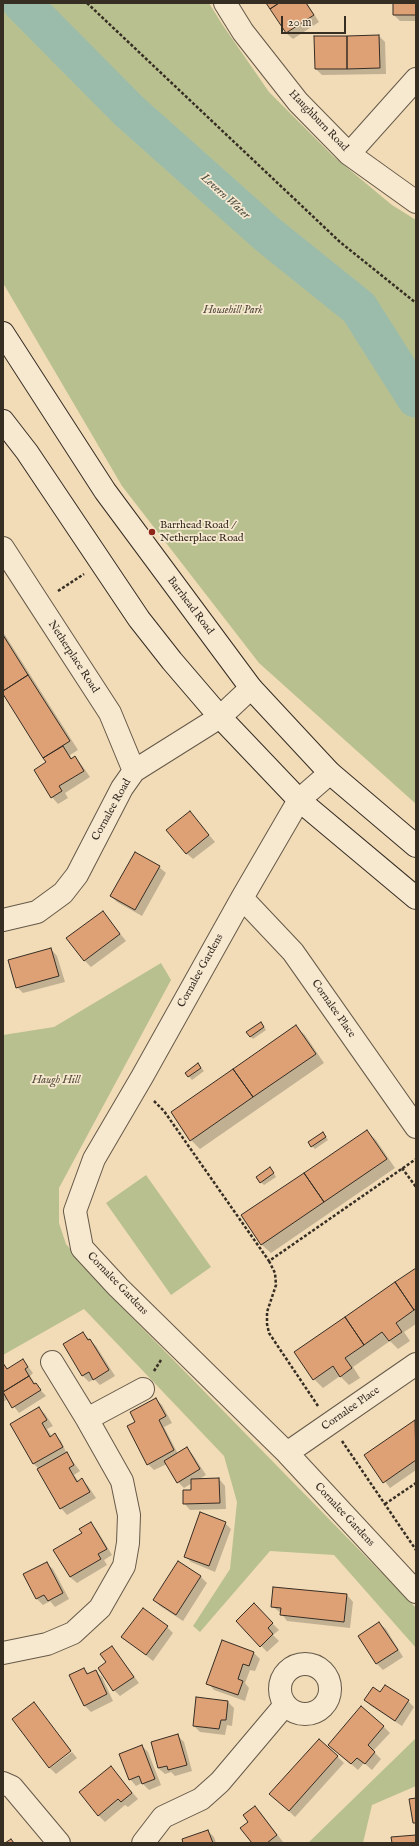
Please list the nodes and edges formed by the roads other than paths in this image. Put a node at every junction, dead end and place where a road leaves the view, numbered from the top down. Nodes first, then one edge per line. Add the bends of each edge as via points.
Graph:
1 (225, 3) edge
2 (416, 79) edge
3 (349, 154) junction
4 (416, 202) edge
5 (3, 333) edge
6 (3, 421) edge
7 (3, 548) edge
8 (251, 688) junction
9 (220, 717) junction
10 (134, 771) junction
11 (330, 774) junction
12 (299, 800) junction
13 (416, 846) edge
14 (242, 898) junction
15 (416, 898) edge
16 (3, 920) edge
17 (416, 1127) edge
18 (52, 1362) dead end
19 (416, 1364) edge
20 (143, 1389) road end
21 (87, 1419) junction
22 (287, 1453) junction
23 (416, 1592) edge
24 (3, 1653) edge
25 (285, 1705) dead end
26 (3, 1783) edge
27 (59, 1843) edge
28 (142, 1843) edge

1 - 3 street, Haughburn Road via 243,32 298,102
2 - 3 street
3 - 4 street, Haughburn Road
5 - 8 street, Barrhead Road via 105,491
6 - 9 street via 27,452 139,619
7 - 10 street, Netherplace Road via 110,713
8 - 9 street, Cornalee Road
8 - 11 street, Barrhead Road
9 - 10 street, Cornalee Road
9 - 12 street
10 - 16 street, Cornalee Road via 122,788 77,875 63,894 37,912
11 - 12 street, Cornalee Gardens
11 - 13 street, Barrhead Road
12 - 14 street, Cornalee Gardens
12 - 15 street
14 - 17 street, Cornalee Place via 292,952
14 - 22 street, Cornalee Gardens via 94,1159 75,1212 82,1248 118,1287
18 - 21 street
19 - 22 street, Cornalee Place
20 - 21 street
21 - 24 street via 122,1482 129,1515 124,1566 100,1608 73,1633 47,1644
22 - 23 street, Cornalee Gardens
25 - 28 street via 220,1782 201,1798 163,1817
26 - 27 street via 12,1787

